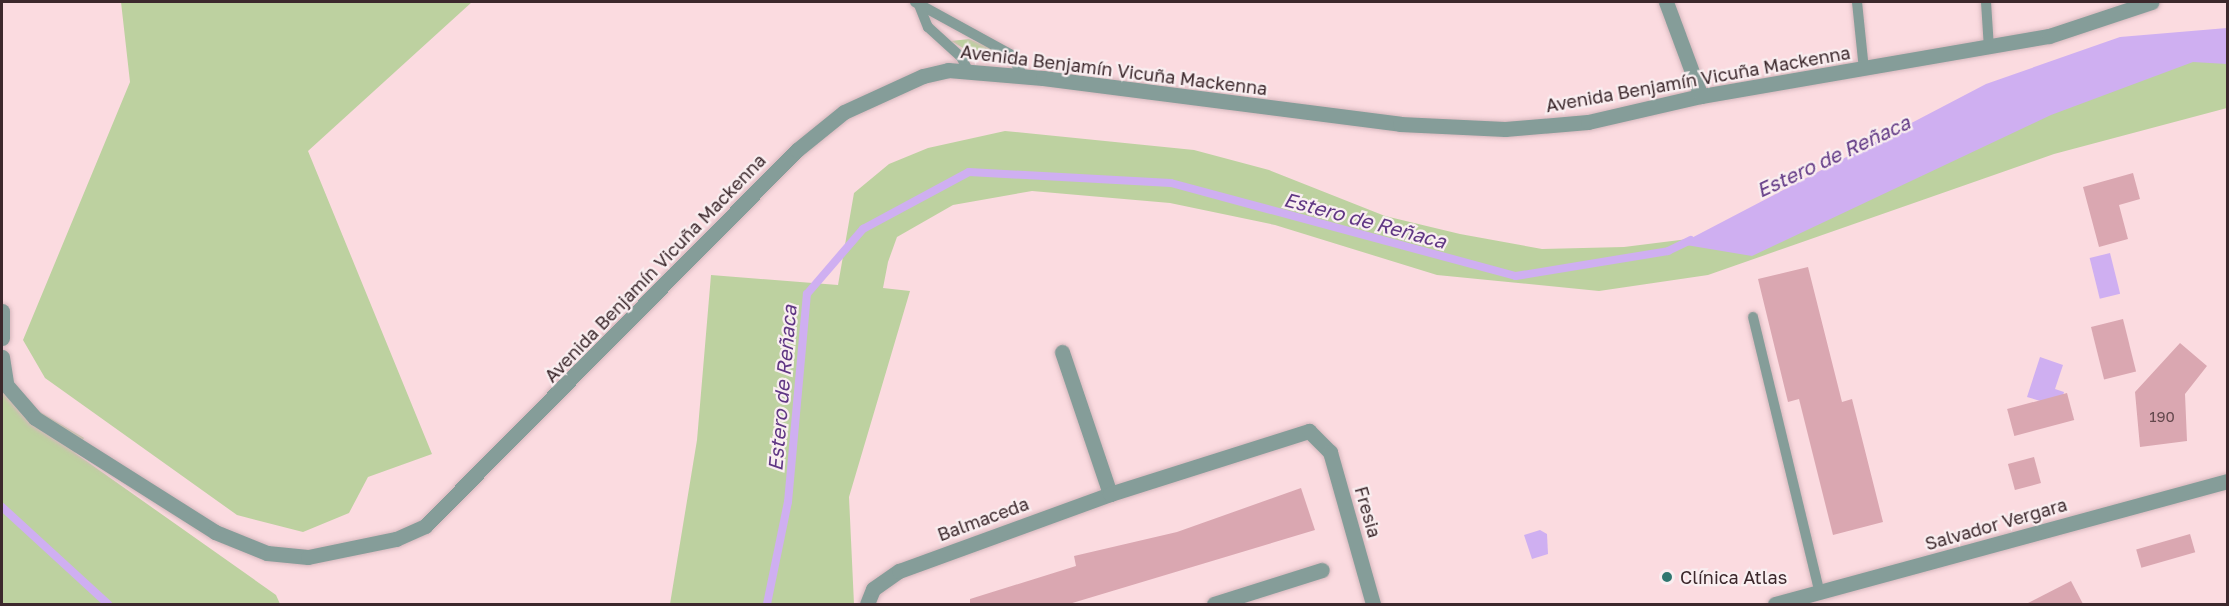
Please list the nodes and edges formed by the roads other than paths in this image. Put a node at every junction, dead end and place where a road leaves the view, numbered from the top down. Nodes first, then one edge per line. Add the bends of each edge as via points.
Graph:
1 (1666, 2) edge
2 (1857, 2) edge
3 (1986, 2) edge
4 (2152, 2) edge
5 (917, 3) edge
6 (1989, 48) junction
7 (1864, 70) junction
8 (969, 72) junction
9 (1023, 76) junction
10 (1701, 96) junction
11 (1753, 317) dead end
12 (1062, 352) dead end
13 (2, 357) edge
14 (4, 382) edge
15 (1318, 434) joint
16 (2228, 481) edge
17 (1110, 494) junction
18 (1322, 570) dead end
19 (1820, 593) junction
20 (867, 604) edge
21 (1214, 604) edge
22 (1373, 604) edge
23 (1775, 604) edge

1 - 10 street
2 - 7 lane
3 - 6 lane
4 - 6 street, Avenida Benjamín Vicuña Mackenna via 2079,29
5 - 8 lane via 928,27
5 - 9 lane via 1010,54
6 - 7 street, Avenida Benjamín Vicuña Mackenna
7 - 10 street, Avenida Benjamín Vicuña Mackenna
8 - 9 street, Avenida Benjamín Vicuña Mackenna
8 - 14 street, Avenida Benjamín Vicuña Mackenna via 948,70 898,84 819,130 425,526 396,539 308,557 267,553 215,532 35,418
9 - 10 street, Avenida Benjamín Vicuña Mackenna via 1400,124 1505,129 1588,122
11 - 19 lane
12 - 17 street
13 - 14 street, Avenida Benjamín Vicuña Mackenna
15 - 17 street, Balmaceda via 1297,433
15 - 22 street, Fresia via 1330,452
16 - 19 street, Salvador Vergara
17 - 20 street, Balmaceda via 899,571 873,589
18 - 21 street
19 - 23 street, Salvador Vergara

